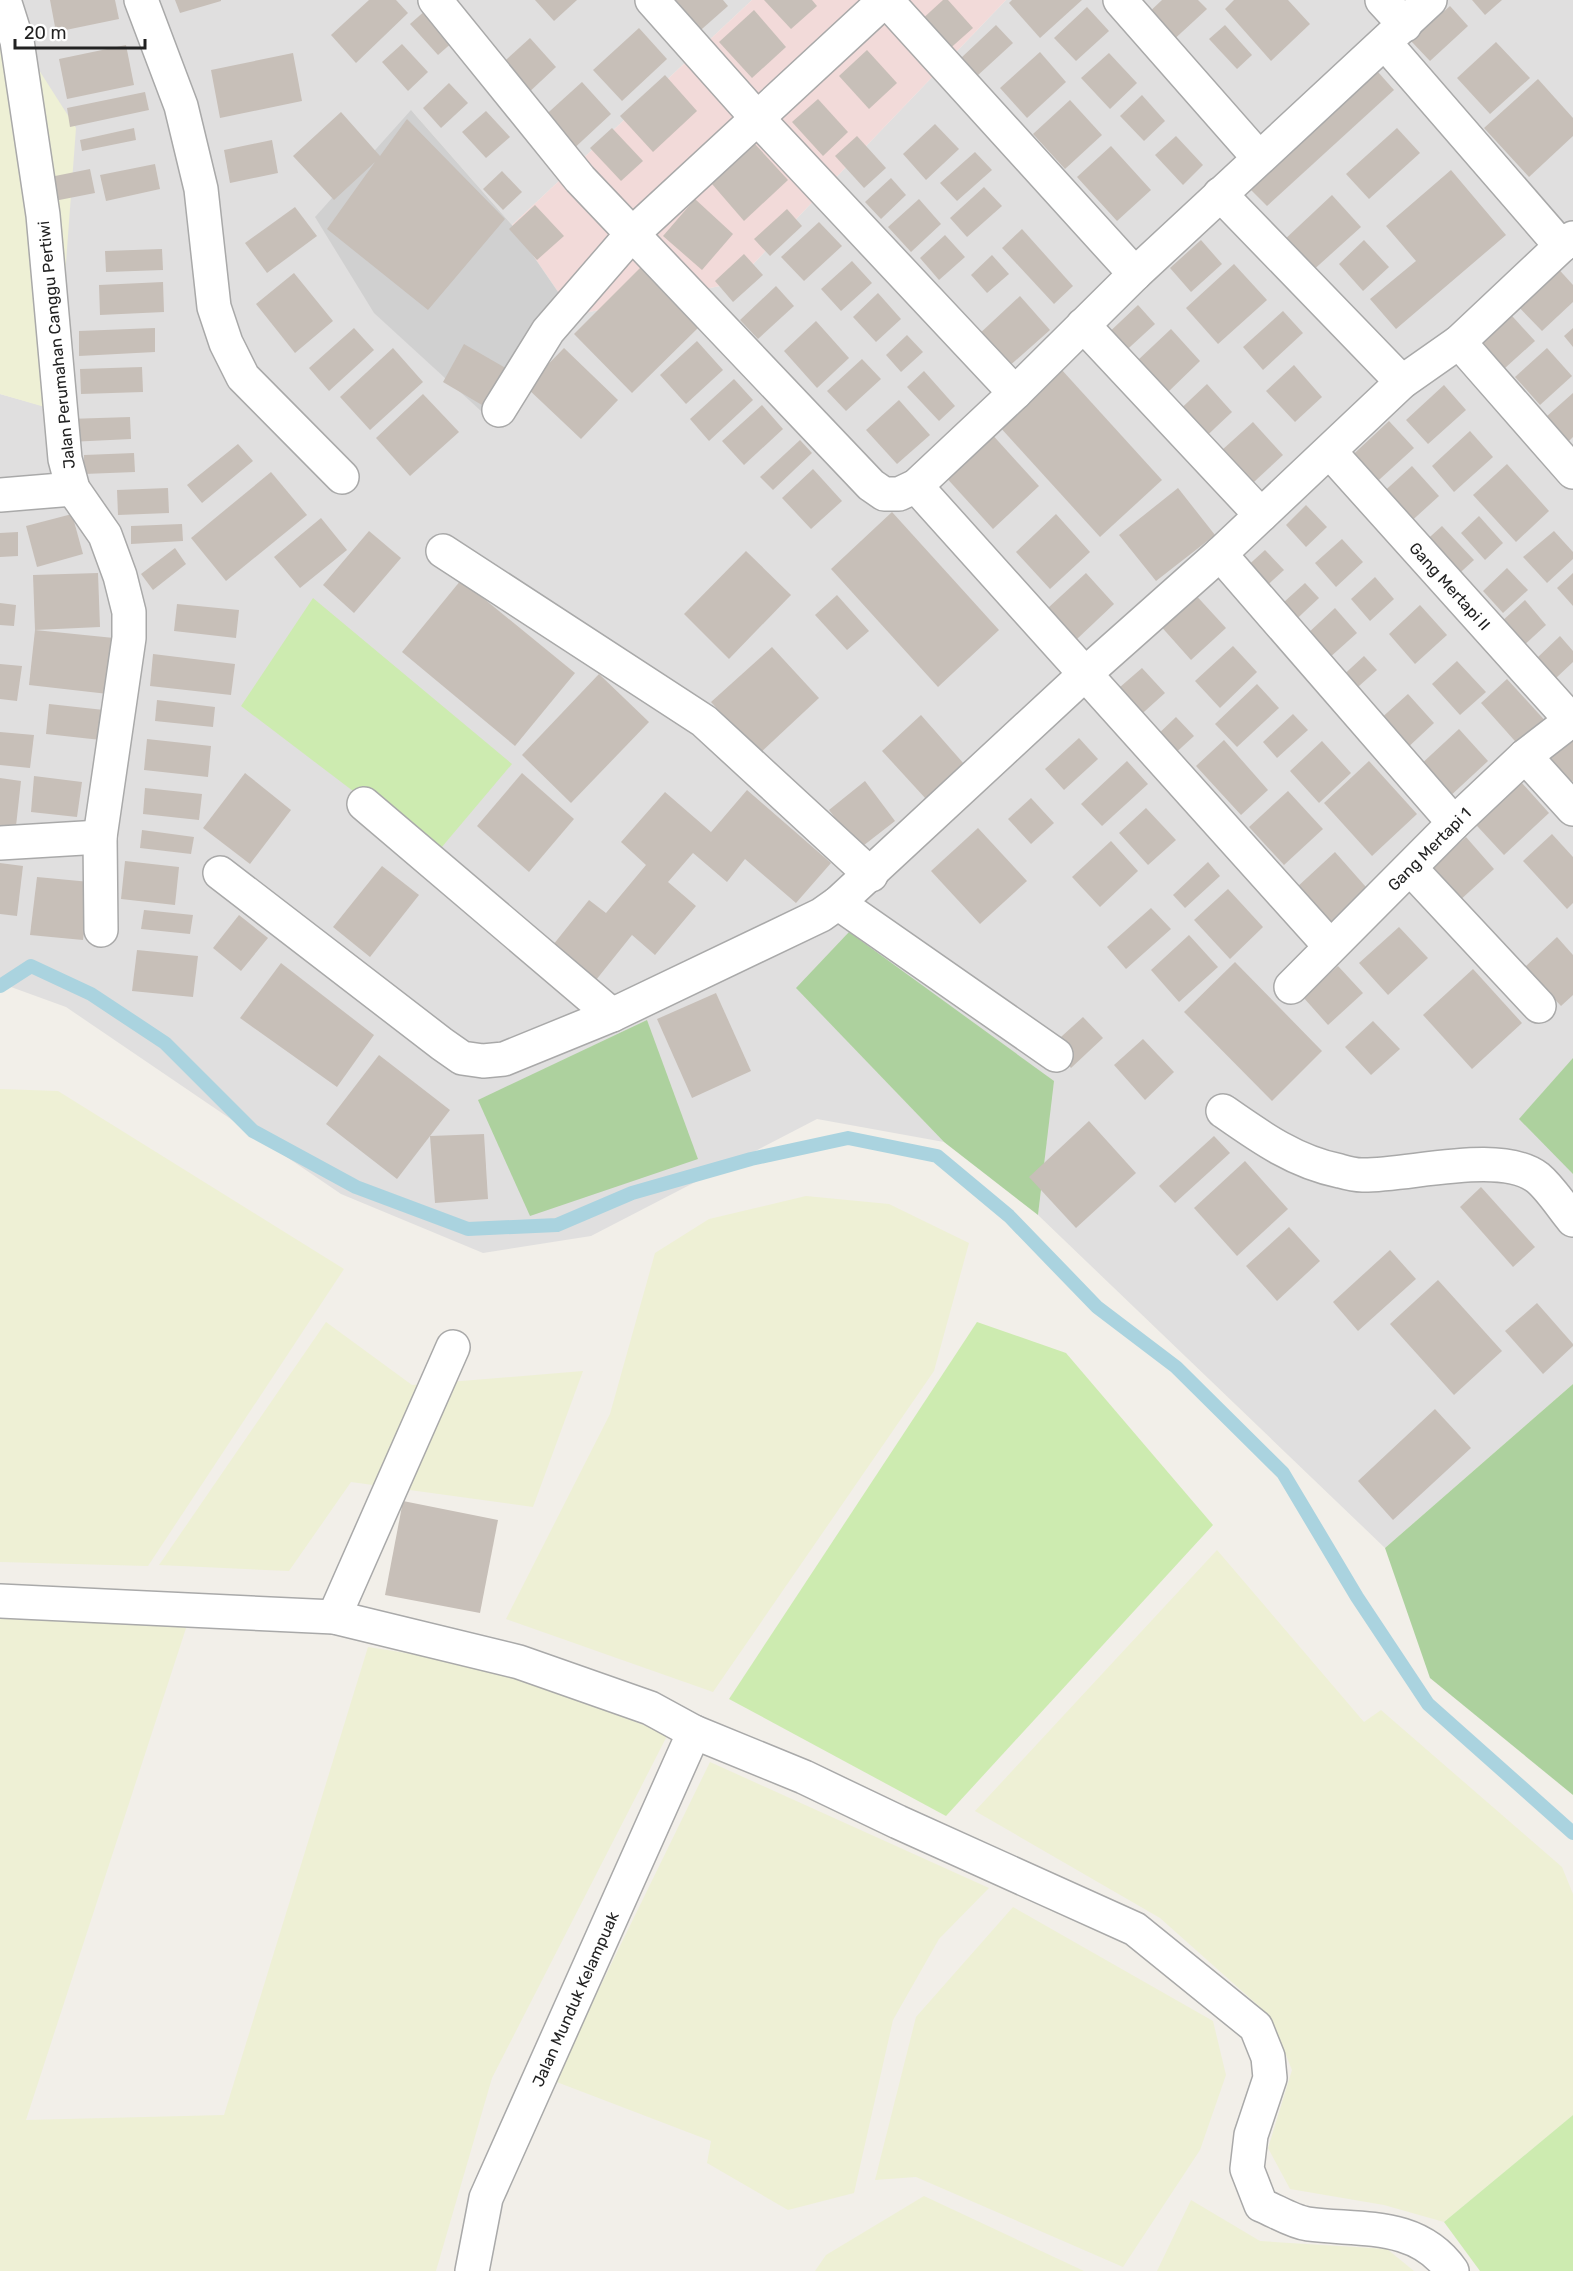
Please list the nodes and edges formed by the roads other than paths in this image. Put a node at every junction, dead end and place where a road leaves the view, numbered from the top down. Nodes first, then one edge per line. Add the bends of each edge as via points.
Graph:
1 (4, 0) edge
2 (141, 0) edge
3 (435, 0) edge
4 (652, 0) edge
5 (886, 0) edge
6 (1119, 0) edge
7 (1382, 0) edge
8 (1430, 0) edge
9 (1395, 34) junction
10 (758, 119) junction
11 (1259, 158) junction
12 (1220, 194) junction
13 (632, 234) junction
14 (1567, 242) edge
15 (1134, 274) junction
16 (1083, 325) junction
17 (1459, 342) junction
18 (1402, 382) junction
19 (1015, 393) junction
20 (499, 410) dead end
21 (1329, 452) junction
22 (1573, 472) edge
23 (342, 477) dead end
24 (916, 486) junction
25 (73, 489) junction
26 (0, 495) edge
27 (1261, 515) junction
28 (442, 551) dead end
29 (1220, 554) junction
30 (1085, 675) junction
31 (1572, 719) edge
32 (1525, 756) junction
33 (364, 804) dead end
34 (1573, 809) edge
35 (1454, 823) junction
36 (100, 837) junction
37 (0, 843) edge
38 (1410, 868) junction
39 (220, 873) dead end
40 (871, 875) junction
41 (838, 903) junction
42 (100, 930) dead end
43 (1330, 946) junction
44 (1291, 987) dead end
45 (1539, 1006) dead end
46 (612, 1015) junction
47 (1056, 1055) dead end
48 (1223, 1112) dead end
49 (1573, 1220) edge
50 (453, 1347) dead end
51 (0, 1601) edge
52 (334, 1617) junction
53 (694, 1732) junction
54 (472, 2271) edge
55 (1452, 2271) edge

1 - 25 street, Jalan Perumahan Canggu Pertiwi via 17,41 43,216 65,459
2 - 23 street via 181,106 201,189 214,307 226,343 243,377
3 - 13 street via 580,179
4 - 10 street
5 - 10 street
5 - 15 street
6 - 11 street
7 - 9 street
8 - 9 street
9 - 11 street
9 - 14 street
10 - 13 street
10 - 19 street
11 - 12 street
12 - 15 street
12 - 18 street
13 - 20 street via 548,331
13 - 24 street via 871,484 884,494 899,494
14 - 17 street
15 - 16 street
16 - 19 street
16 - 27 street
17 - 18 street
17 - 22 street
18 - 21 street
19 - 24 street
21 - 27 street
21 - 31 street, Gang Mertapi II
24 - 30 street
25 - 26 street
25 - 36 street, Jalan Perumahan Canggu Pertiwi via 105,534 129,612 129,638
27 - 29 street
28 - 40 street via 704,721
29 - 30 street
29 - 35 street
30 - 40 street
30 - 43 street
31 - 32 street, Gang Mertapi 1
32 - 34 street
32 - 35 street, Gang Mertapi 1
33 - 46 street
35 - 38 street, Gang Mertapi 1
36 - 37 street
36 - 42 street, Jalan Perumahan Canggu Pertiwi
38 - 43 street, Gang Mertapi 1
38 - 45 street
39 - 46 street via 462,1058 504,1059
40 - 41 street
41 - 46 street via 821,915
41 - 47 street
43 - 44 street, Gang Mertapi 1
48 - 49 street via 1302,1160 1362,1176 1479,1164 1524,1171 1538,1178
50 - 52 street
51 - 52 street
52 - 53 street via 519,1662 650,1708
53 - 54 street, Jalan Munduk Kelampuak via 486,2198
53 - 55 street via 804,1777 1135,1929 1256,2027 1268,2057 1270,2078 1251,2135 1247,2169 1261,2205 1306,2224 1401,2233 1424,2245

